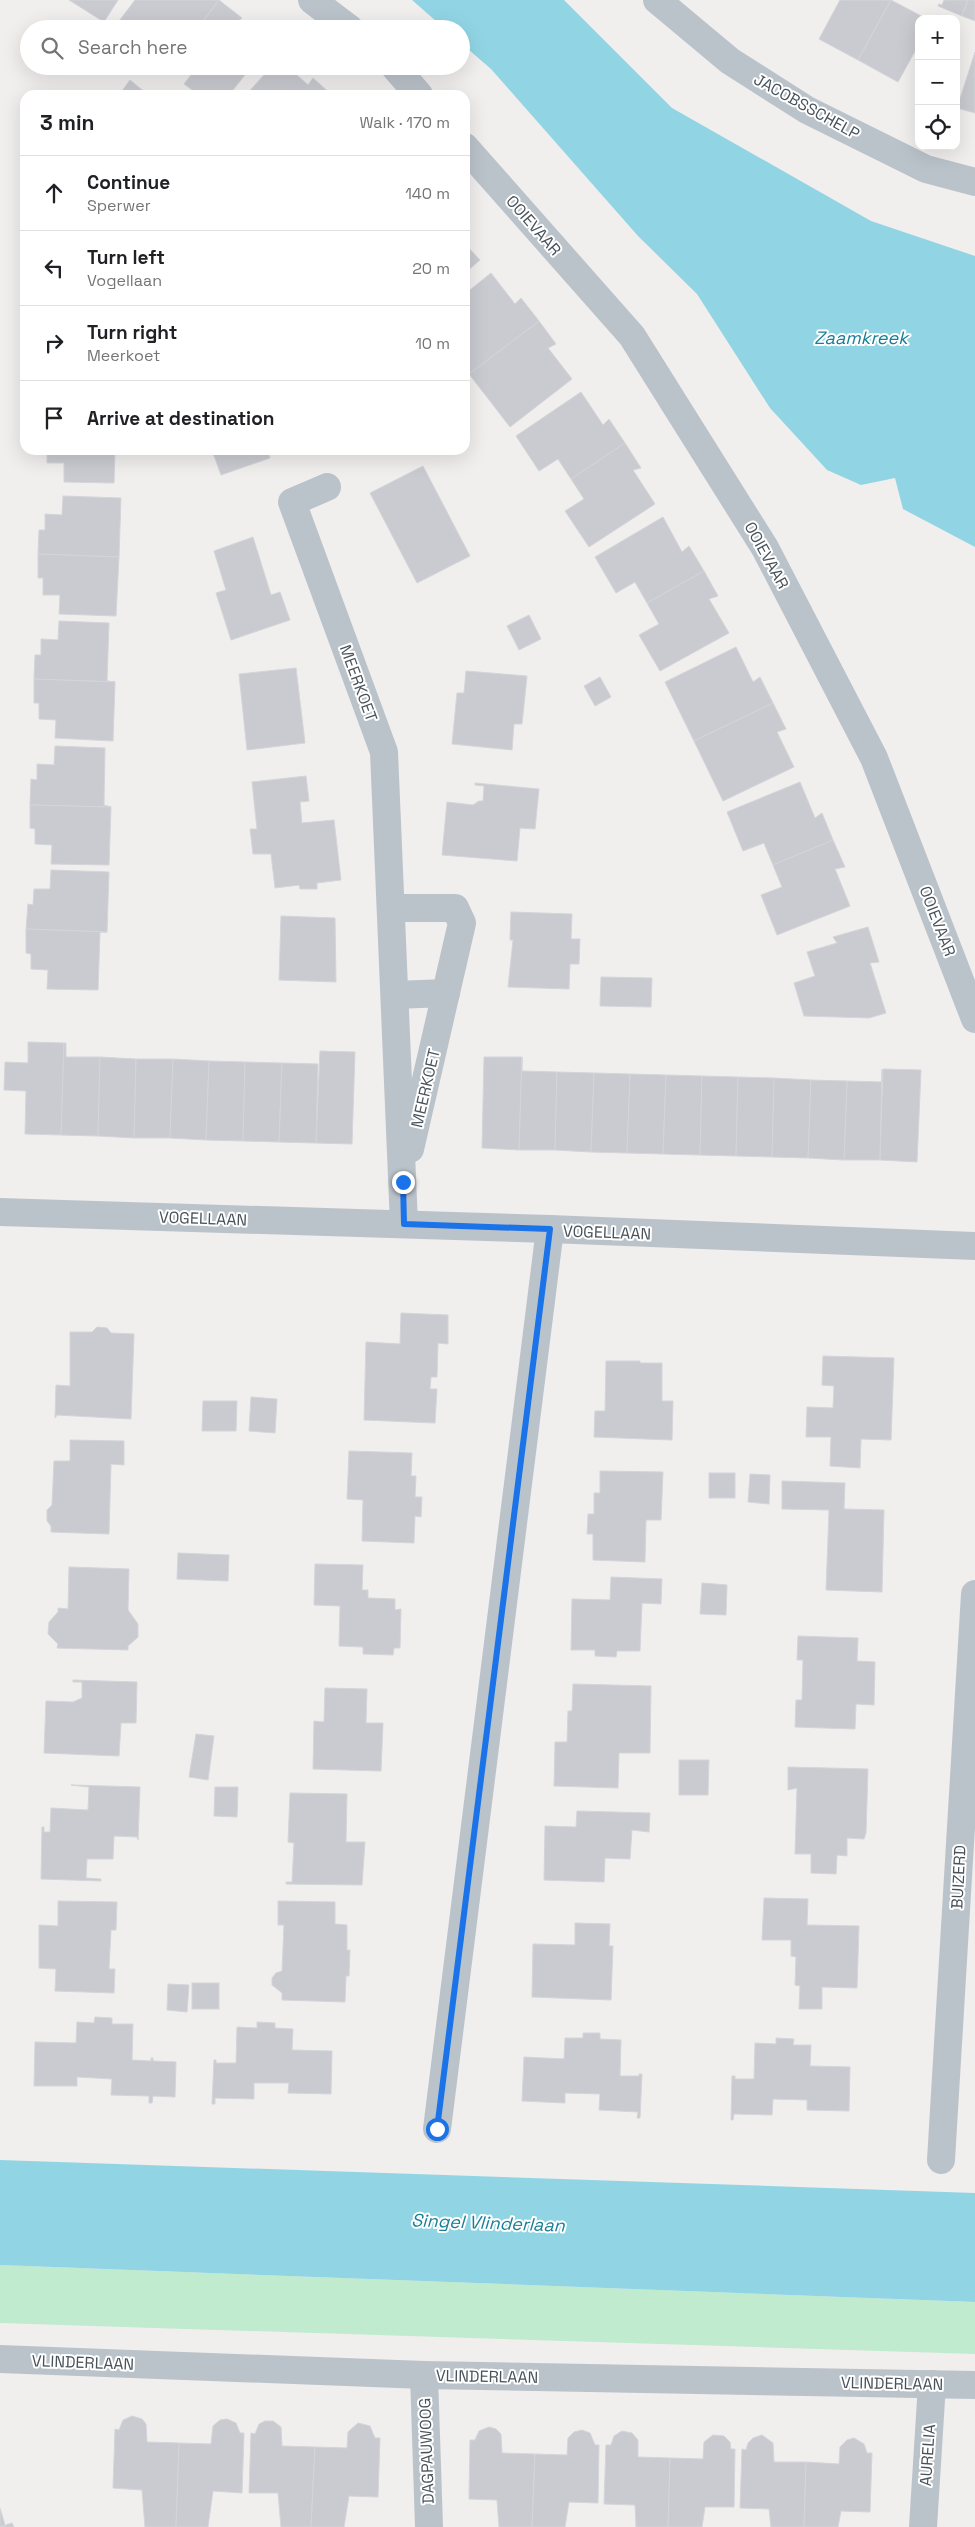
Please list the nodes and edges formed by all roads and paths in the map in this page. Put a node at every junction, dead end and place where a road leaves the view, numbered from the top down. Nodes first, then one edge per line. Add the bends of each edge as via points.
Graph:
1 (312, 0) edge
2 (657, 0) edge
3 (338, 20) edge
4 (402, 75) edge
5 (415, 90) edge
6 (470, 153) edge
7 (975, 182) edge
8 (327, 487) dead end
9 (391, 908) junction
10 (446, 993) junction
11 (395, 994) junction
12 (975, 1019) edge
13 (403, 1182) junction
14 (0, 1212) edge
15 (404, 1224) junction
16 (550, 1229) junction
17 (975, 1246) edge
18 (975, 1594) edge
19 (437, 2129) dead end
20 (941, 2160) dead end
21 (0, 2359) edge
22 (424, 2375) junction
23 (932, 2384) junction
24 (975, 2386) edge
25 (429, 2527) edge
26 (923, 2527) edge

1 - 3 street
2 - 7 street, JACOBSSCHELP via 730,61 807,110 926,169
4 - 5 street
6 - 12 street, OOIEVAAR via 632,336 766,548 874,758
8 - 9 street, MEERKOET via 292,502 384,752
9 - 10 street, MEERKOET via 455,908 462,923
9 - 11 street, MEERKOET
10 - 11 street
10 - 13 street, MEERKOET
11 - 13 street, MEERKOET
13 - 15 street, MEERKOET
14 - 15 street, VOGELLAAN
15 - 16 street, VOGELLAAN
16 - 17 street, VOGELLAAN
16 - 19 street
18 - 20 street, BUIZERD
21 - 22 street, VLINDERLAAN
22 - 23 street, VLINDERLAAN
22 - 25 street, DAGPAUWOOG
23 - 24 street, VLINDERLAAN
23 - 26 street, AURELIA

